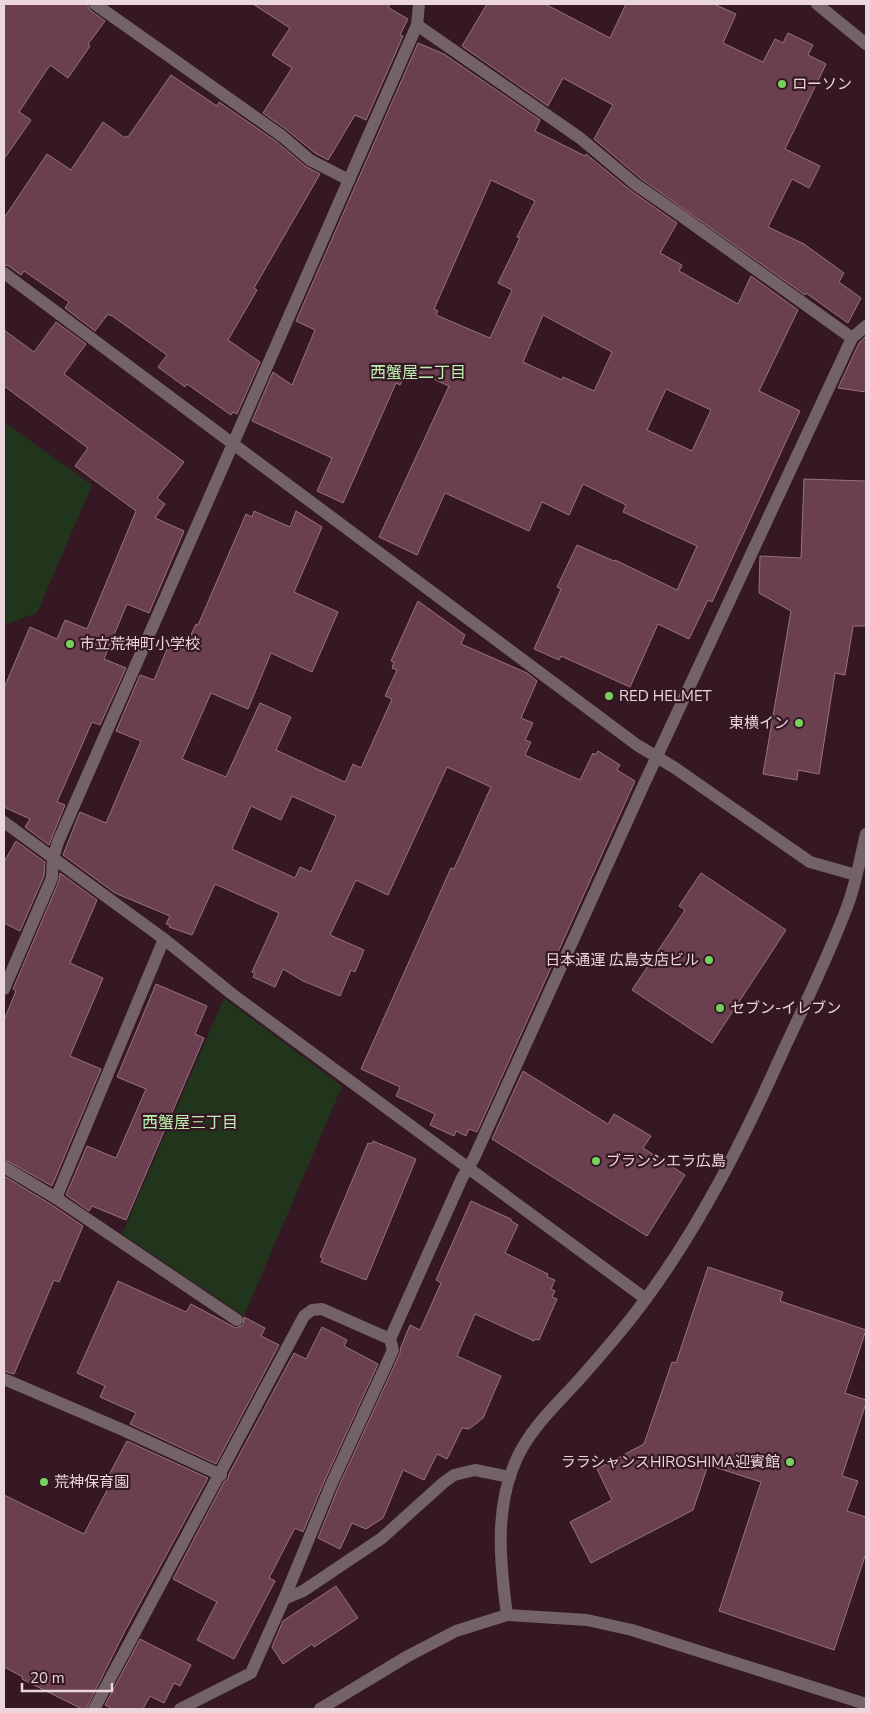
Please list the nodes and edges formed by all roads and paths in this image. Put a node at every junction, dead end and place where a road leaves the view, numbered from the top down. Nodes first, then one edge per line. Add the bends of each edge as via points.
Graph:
1 (95, 4) edge
2 (417, 4) edge
3 (817, 4) edge
4 (417, 25) junction
5 (866, 44) edge
6 (349, 180) junction
7 (4, 273) edge
8 (866, 326) edge
9 (852, 338) junction
10 (233, 444) junction
11 (657, 757) junction
12 (4, 822) edge
13 (866, 834) edge
14 (53, 858) junction
15 (856, 875) junction
16 (164, 939) junction
17 (4, 989) edge
18 (4, 1167) edge
19 (468, 1168) junction
20 (56, 1198) junction
21 (646, 1299) junction
22 (237, 1320) dead end
23 (390, 1340) junction
24 (4, 1379) edge
25 (220, 1474) junction
26 (510, 1477) junction
27 (284, 1599) junction
28 (507, 1615) junction
29 (866, 1704) edge
30 (94, 1709) edge
31 (180, 1709) edge
32 (320, 1709) edge

1 - 6 street via 282,136 310,160
2 - 4 street
3 - 5 street
4 - 6 street
4 - 9 street via 580,138 634,184
6 - 10 street
7 - 10 street
8 - 9 street
9 - 11 street
10 - 11 street via 552,683
10 - 14 street
11 - 15 street via 810,862
11 - 19 street
12 - 14 street
13 - 15 street
14 - 16 street
14 - 17 street via 52,878
15 - 21 street via 848,906 758,1106 704,1208
16 - 19 street via 232,994
16 - 20 street
18 - 20 street
19 - 21 street
19 - 23 street
20 - 22 street
21 - 26 street via 604,1352 545,1415 525,1443
23 - 25 street via 322,1308 308,1312
23 - 27 street via 393,1350 331,1485
24 - 25 street
25 - 30 street
26 - 27 street via 475,1470 454,1475 382,1538 303,1591
26 - 28 street via 501,1520 501,1571
27 - 31 street via 251,1673
28 - 29 street via 587,1620 632,1630
28 - 32 street via 456,1631

